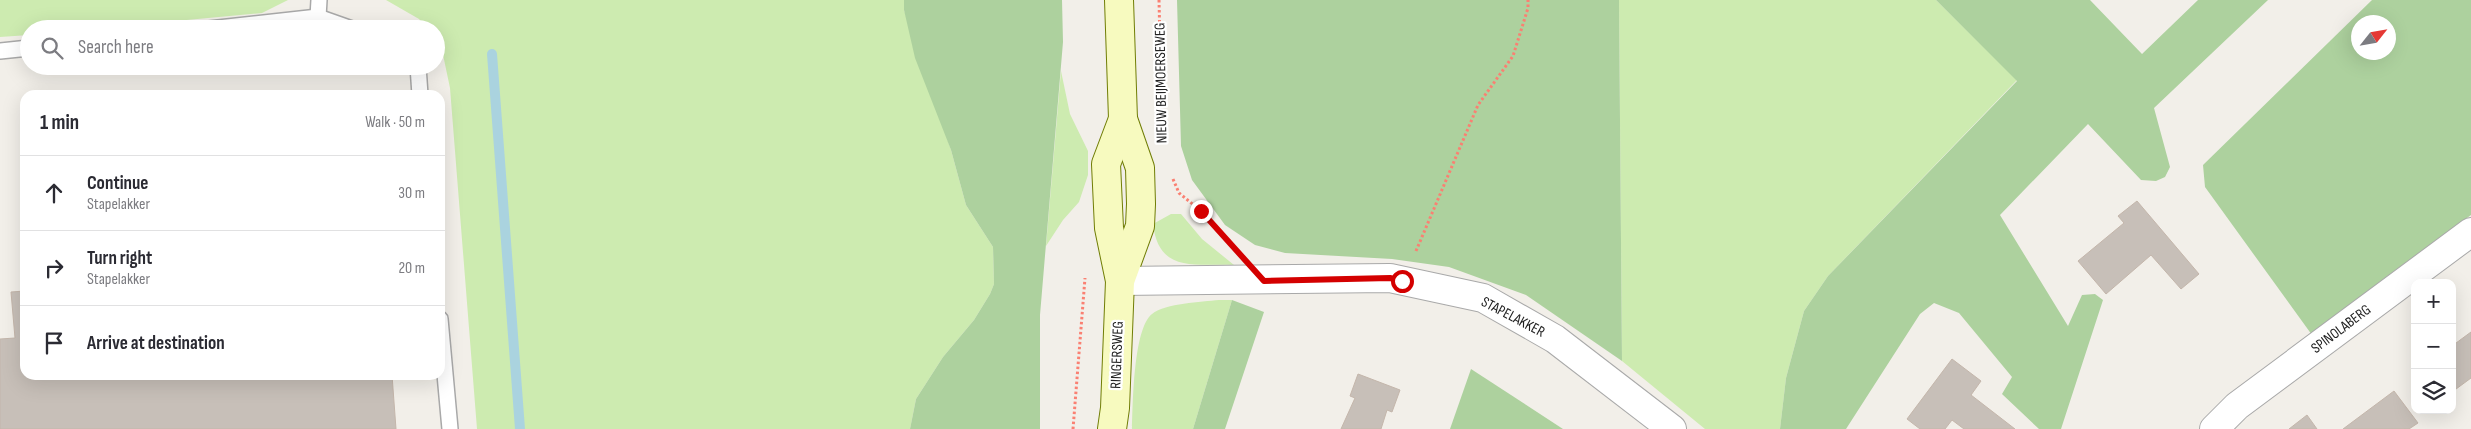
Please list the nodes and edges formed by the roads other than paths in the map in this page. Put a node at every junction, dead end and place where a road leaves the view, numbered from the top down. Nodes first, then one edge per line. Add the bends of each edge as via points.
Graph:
1 (320, 0) edge
2 (1119, 0) edge
3 (318, 17) junction
4 (291, 20) edge
5 (326, 20) edge
6 (20, 49) edge
7 (0, 51) edge
8 (419, 75) edge
9 (420, 90) edge
10 (2471, 232) edge
11 (1120, 281) junction
12 (445, 374) edge
13 (450, 429) edge
14 (1112, 429) edge
15 (1672, 429) edge
16 (2214, 429) edge

1 - 3 lane
2 - 11 main road via 1123,119 1106,164 1109,228
3 - 4 lane
3 - 5 lane
6 - 7 lane
8 - 9 lane
10 - 16 street, SPINOLABERG via 2237,406
11 - 14 main road, RINGERSWEG
11 - 15 street, STAPELAKKER via 1390,278 1483,298 1555,339
12 - 13 lane

